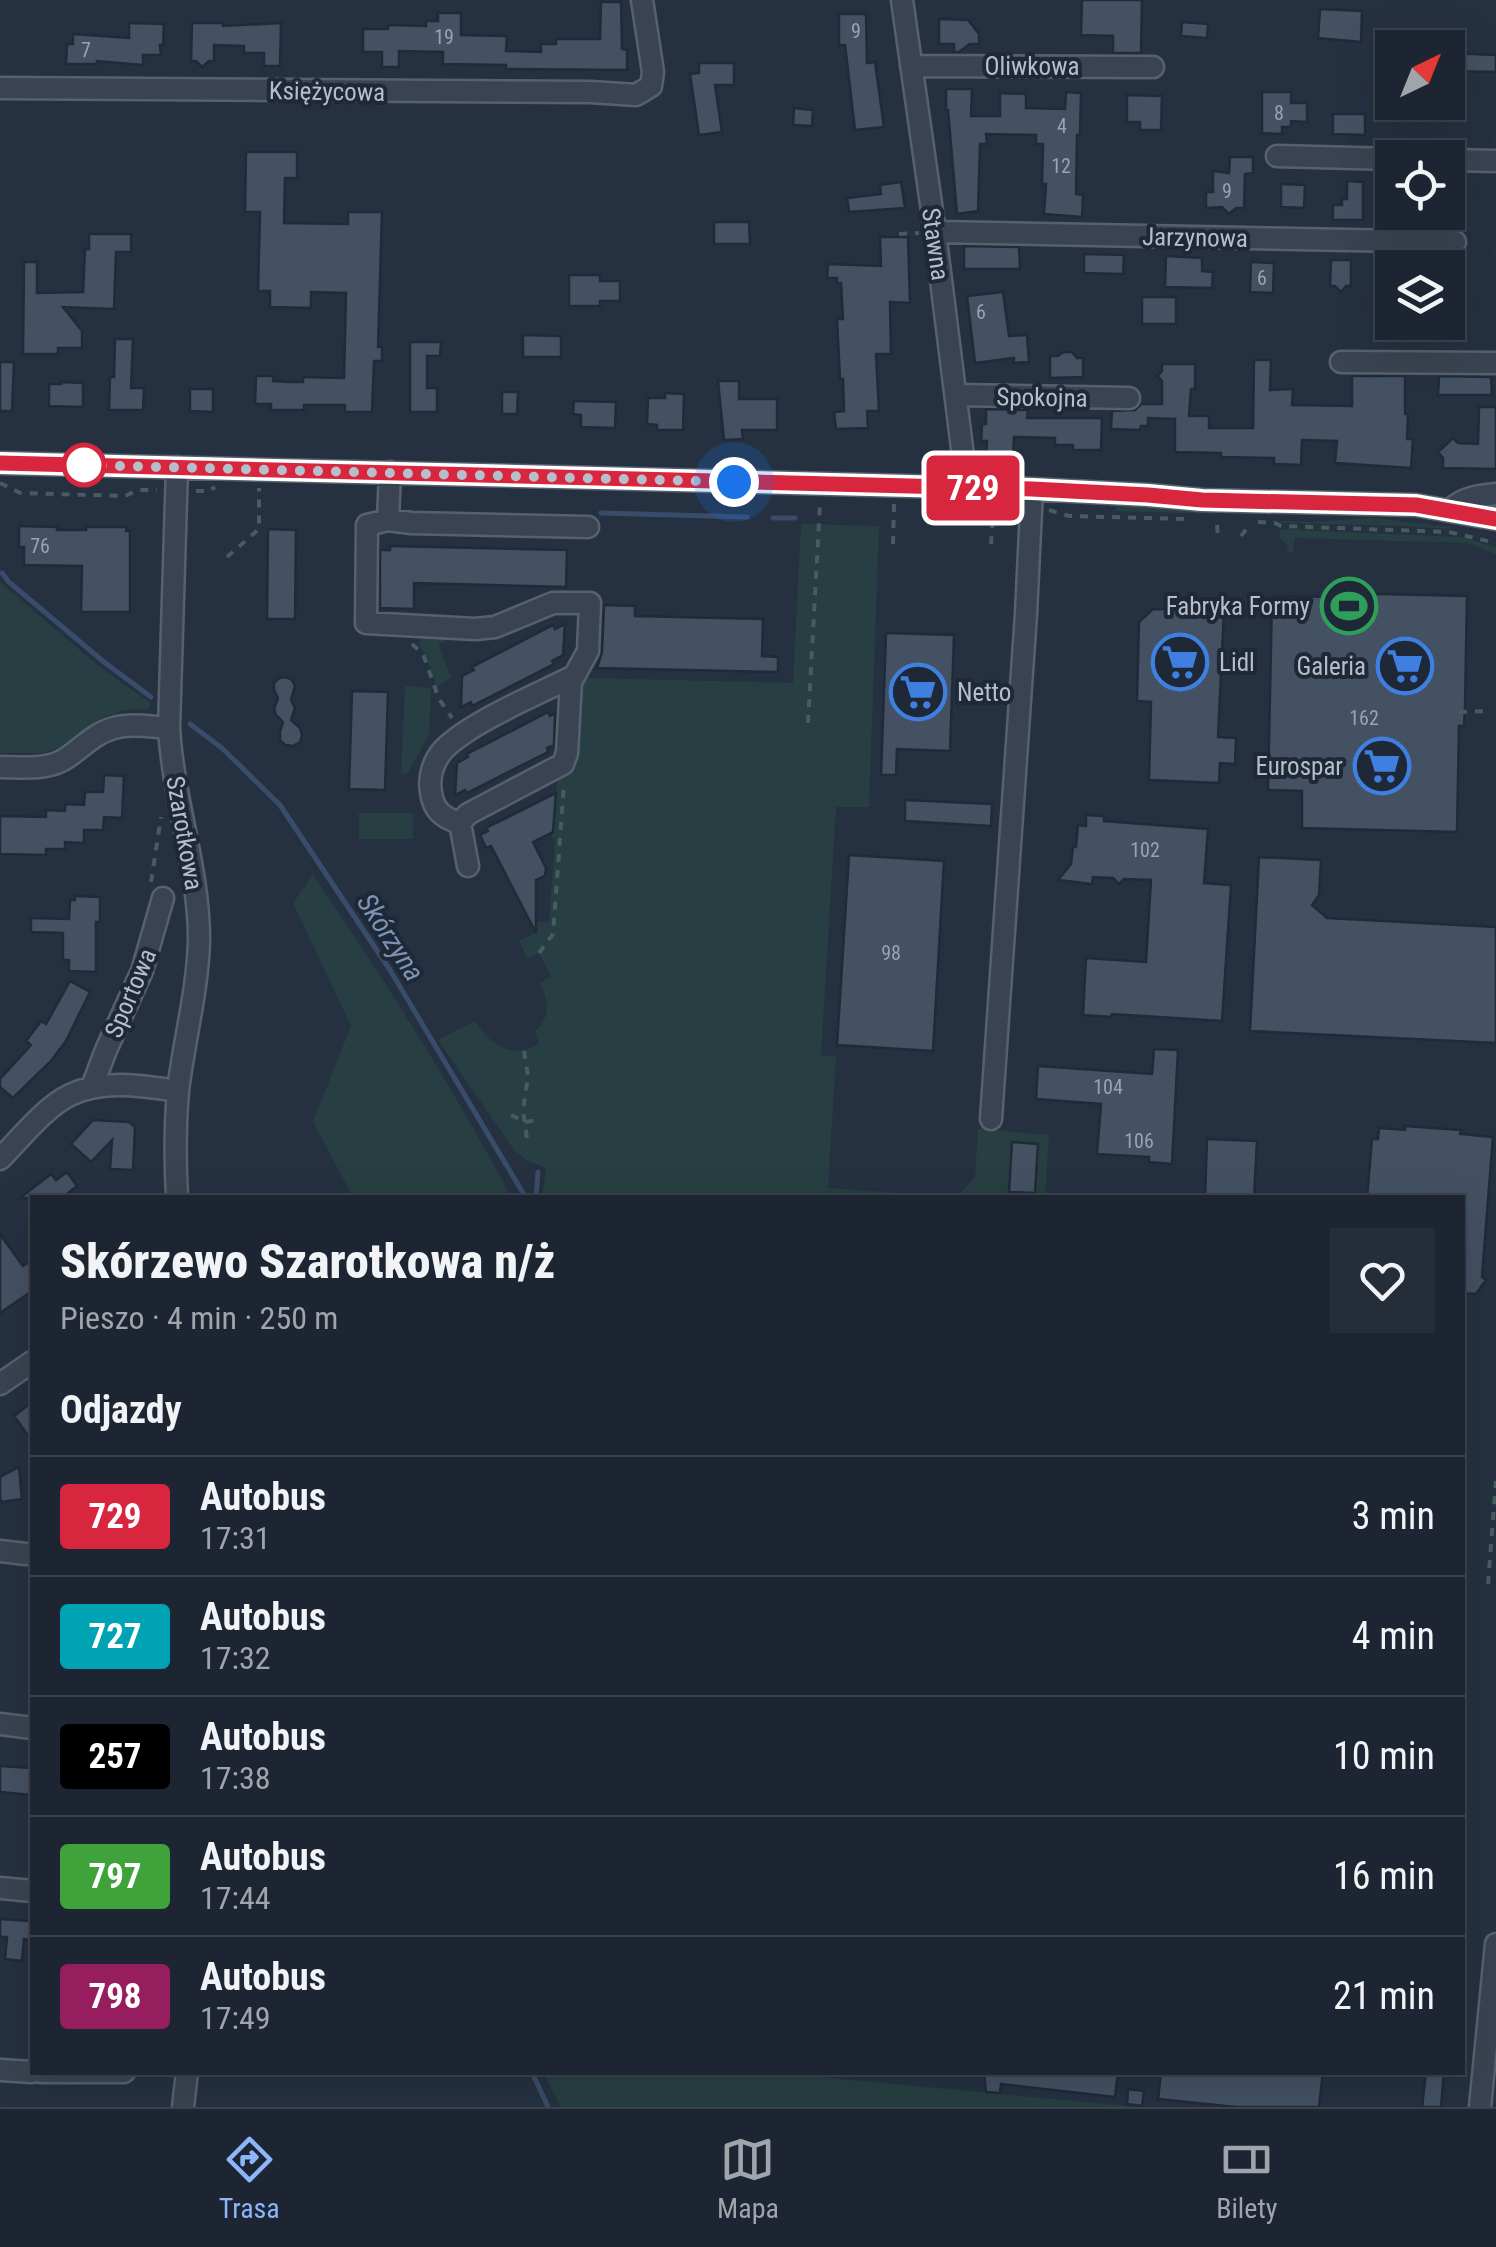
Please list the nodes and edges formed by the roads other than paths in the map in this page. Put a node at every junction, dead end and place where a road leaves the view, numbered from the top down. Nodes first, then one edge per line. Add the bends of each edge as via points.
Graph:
1 (642, 0) edge
2 (902, 0) edge
3 (911, 66) junction
4 (1152, 67) dead end
5 (0, 88) edge
6 (1277, 156) dead end
7 (1375, 159) edge
8 (1465, 160) edge
9 (1496, 161) edge
10 (935, 232) junction
11 (1455, 242) dead end
12 (1341, 362) dead end
13 (1496, 363) edge
14 (956, 395) junction
15 (1128, 398) dead end
16 (0, 463) edge
17 (176, 467) junction
18 (390, 472) junction
19 (968, 488) junction
20 (1032, 489) junction
21 (1496, 494) edge
22 (1450, 510) junction
23 (1496, 519) edge
24 (388, 520) junction
25 (588, 527) dead end
26 (576, 672) junction
27 (169, 728) junction
28 (0, 767) edge
29 (460, 823) junction
30 (468, 866) dead end
31 (157, 892) road end
32 (92, 1088) junction
33 (178, 1091) junction
34 (991, 1119) dead end
35 (0, 1159) edge
36 (177, 1195) edge
37 (30, 1363) edge
38 (0, 1384) edge
39 (0, 1551) edge
40 (26, 1554) dead end
41 (0, 1724) edge
42 (30, 1728) edge
43 (0, 1888) edge
44 (30, 1892) edge
45 (1496, 1944) edge
46 (0, 2070) edge
47 (30, 2072) edge
48 (188, 2075) edge
49 (183, 2107) edge
50 (1480, 2107) edge

1 - 5 street, Księżycowa via 653,72 651,86 636,95
2 - 3 street, Stawna
3 - 4 street, Oliwkowa
3 - 10 street, Stawna
6 - 7 street
8 - 9 street
10 - 11 street, Jarzynowa
10 - 14 street, Stawna
12 - 13 street
14 - 15 street, Spokojna
14 - 19 street, Stawna
16 - 17 street
17 - 18 street
17 - 27 street, Szarotkowa
18 - 19 street
18 - 24 street
19 - 20 street
20 - 22 street
20 - 34 street
21 - 22 street via 1472,496
22 - 23 street
24 - 25 street
24 - 26 street via 367,525 366,623 495,628 553,603 590,604 588,651
26 - 29 street via 563,764
26 - 29 street via 478,725 438,757 430,781 435,807
27 - 28 street via 116,727 56,764
27 - 33 street, Szarotkowa via 199,921
29 - 30 street
31 - 32 street, Sportowa via 142,971
32 - 33 street
32 - 35 street via 67,1096
33 - 36 street, Szarotkowa
37 - 38 street
39 - 40 street
41 - 42 street
43 - 44 street
45 - 50 street
46 - 47 street
48 - 49 street

